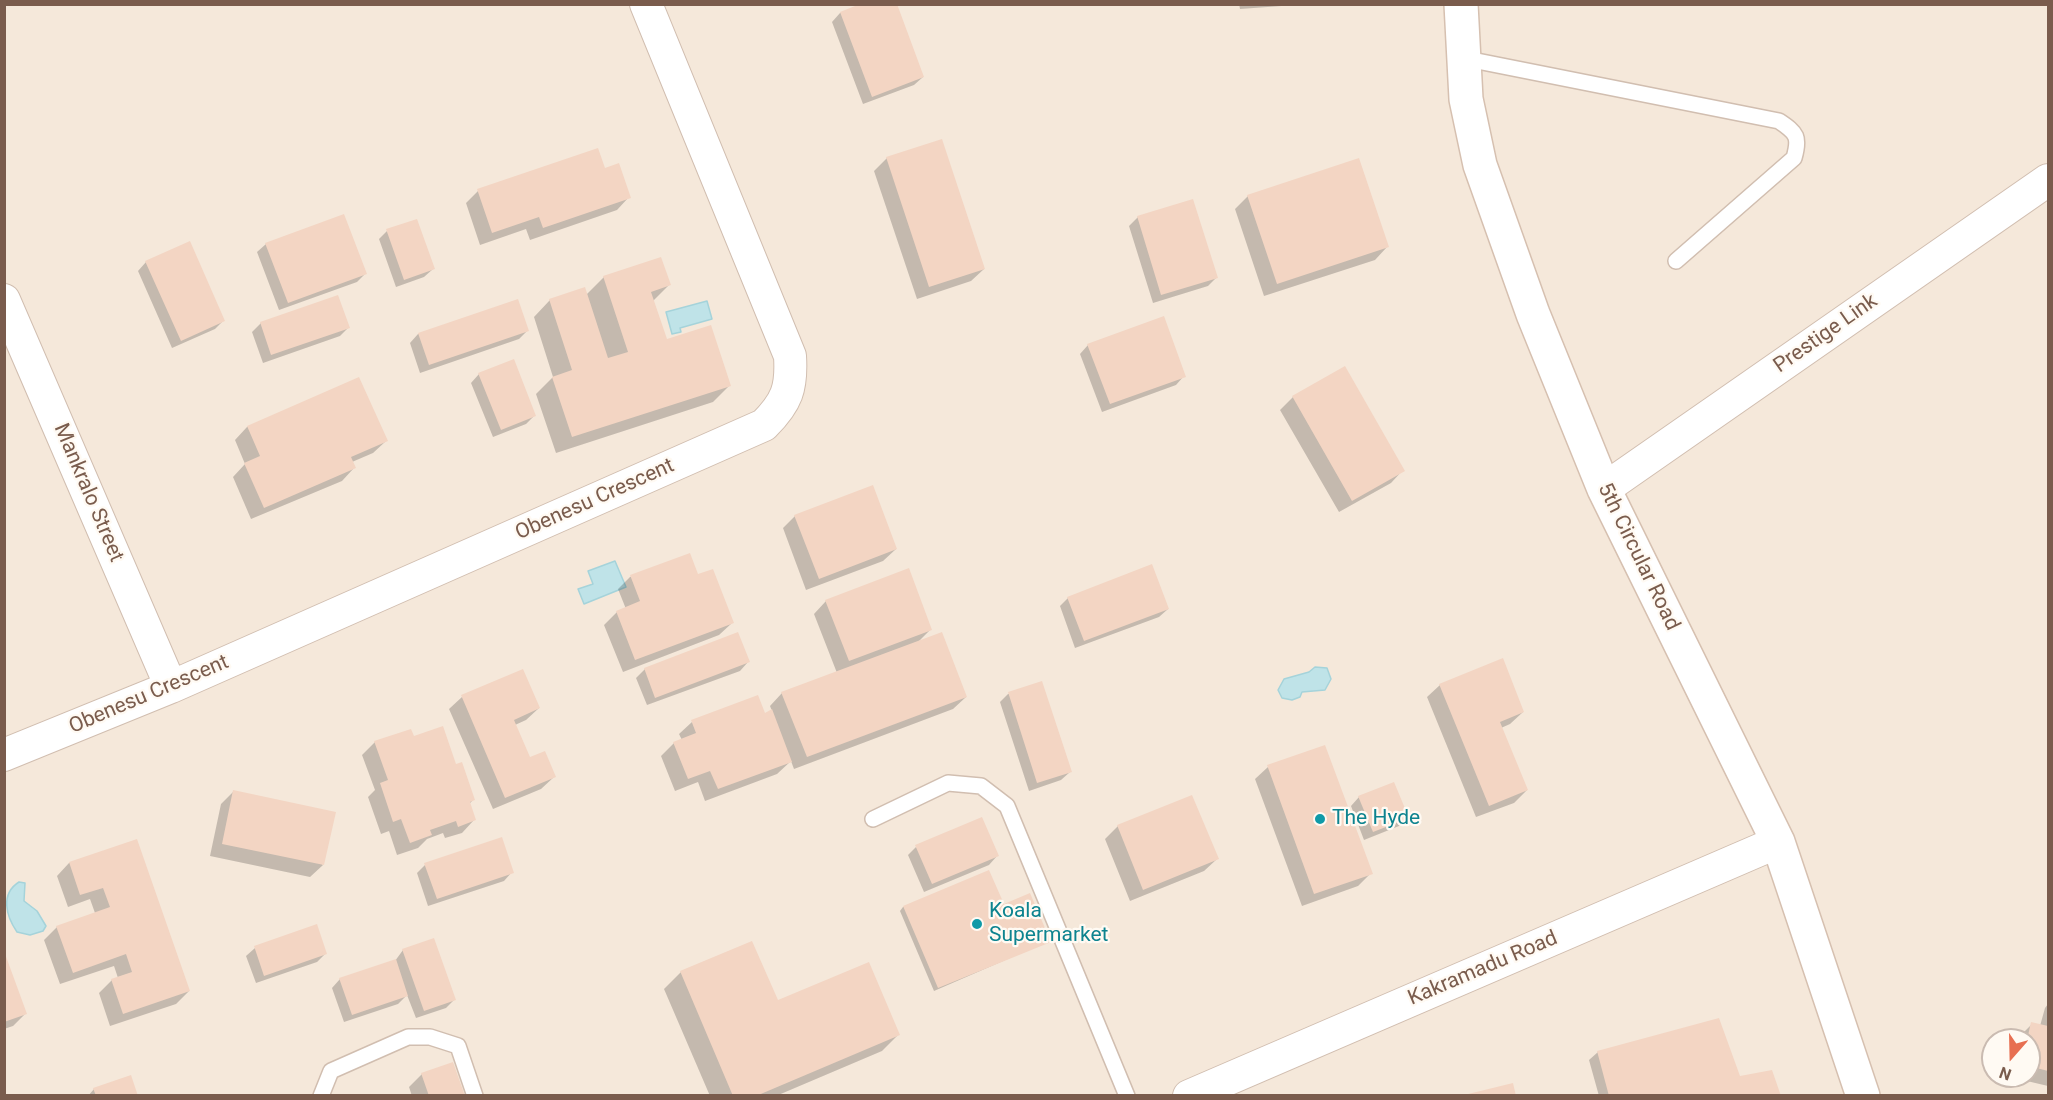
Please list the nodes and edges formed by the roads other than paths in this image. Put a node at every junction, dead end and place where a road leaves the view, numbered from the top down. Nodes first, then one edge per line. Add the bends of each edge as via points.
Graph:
1 (646, 4) edge
2 (1461, 4) edge
3 (1462, 58) junction
4 (2049, 180) edge
5 (1676, 261) dead end
6 (4, 300) edge
7 (1604, 489) junction
8 (171, 687) junction
9 (4, 755) edge
10 (873, 819) dead end
11 (1778, 842) junction
12 (321, 1095) edge
13 (475, 1095) edge
14 (1127, 1095) edge
15 (1189, 1095) edge
16 (1863, 1095) edge

1 - 8 street, Obenesu Crescent via 790,356 791,377 782,408 764,425
2 - 3 street, 5th Circular Road
3 - 5 lane via 1779,121 1793,130 1798,142 1794,158
3 - 7 street, 5th Circular Road via 1480,165 1533,314
4 - 7 street, Prestige Link
6 - 8 street, Mankralo Street
7 - 11 street, 5th Circular Road
8 - 9 street, Obenesu Crescent
10 - 14 lane via 948,783 981,786 1007,806
11 - 15 street, Kakramadu Road
11 - 16 street, 5th Circular Road
12 - 13 lane via 331,1071 408,1037 430,1037 458,1046

